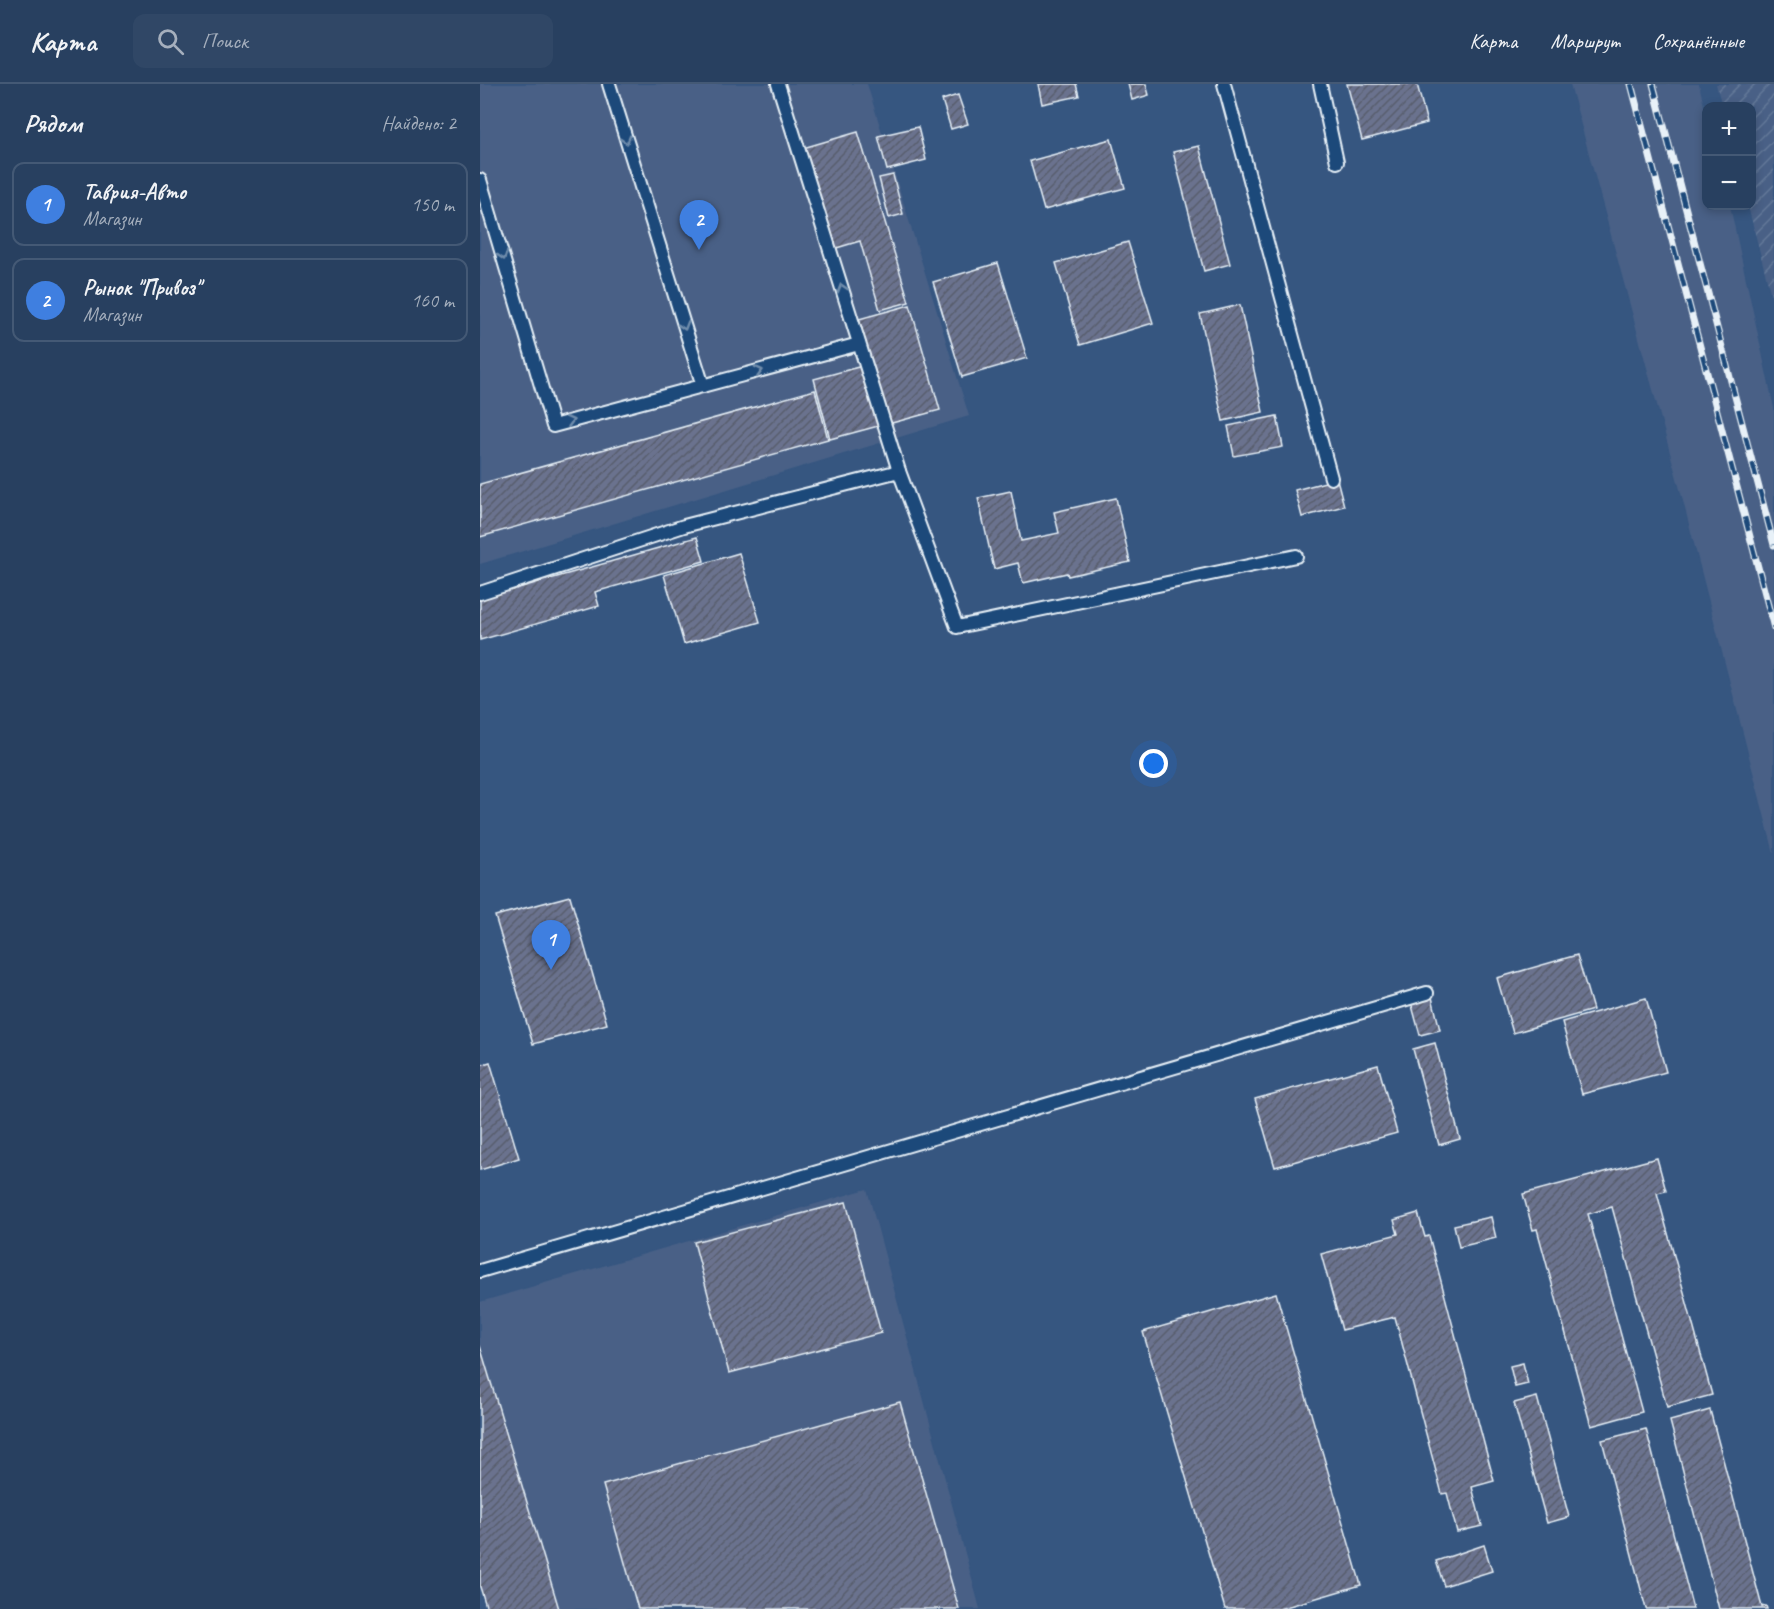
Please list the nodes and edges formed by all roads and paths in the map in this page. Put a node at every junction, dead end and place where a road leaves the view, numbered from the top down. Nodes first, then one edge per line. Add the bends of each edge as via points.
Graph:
1 (609, 84) edge
2 (778, 84) edge
3 (1224, 84) edge
4 (1320, 84) edge
5 (1337, 162) dead end
6 (480, 180) edge
7 (859, 344) junction
8 (703, 386) junction
9 (899, 471) junction
10 (1330, 478) dead end
11 (1296, 556) dead end
12 (480, 593) edge
13 (1427, 993) dead end
14 (480, 1271) edge

1 -> 8 lane
7 -> 2 lane
3 - 10 lane
4 - 5 lane
6 -> 8 lane via 553,426
8 -> 7 lane
7 - 9 lane
9 - 11 lane via 957,627
9 - 12 lane via 684,526
13 - 14 lane

